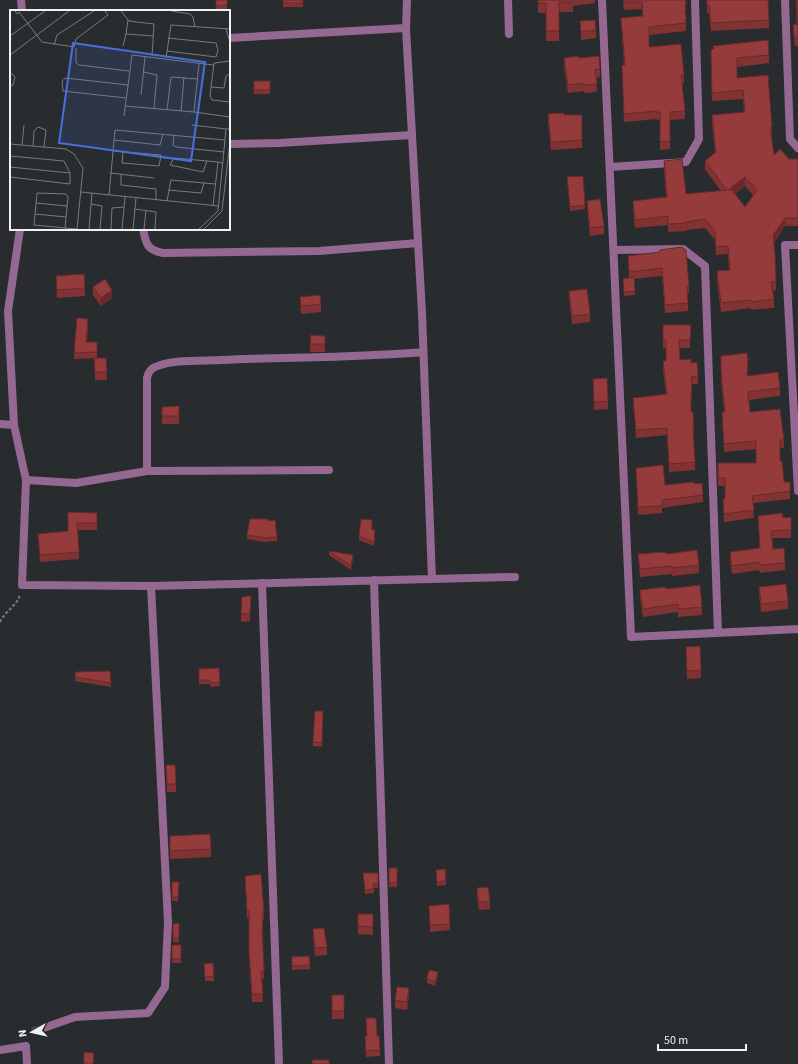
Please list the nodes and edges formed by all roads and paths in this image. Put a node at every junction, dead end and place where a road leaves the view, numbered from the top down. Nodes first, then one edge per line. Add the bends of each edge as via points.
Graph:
1 (21, 0) edge
2 (407, 0) edge
3 (508, 0) edge
4 (602, 0) edge
5 (695, 0) edge
6 (785, 0) edge
7 (22, 10) edge
8 (406, 28) junction
9 (509, 34) dead end
10 (230, 38) edge
11 (412, 135) junction
12 (230, 144) edge
13 (798, 148) edge
14 (610, 167) junction
15 (20, 230) edge
16 (144, 230) edge
17 (418, 243) junction
18 (798, 245) edge
19 (614, 250) junction
20 (4, 312) edge
21 (423, 352) junction
22 (0, 424) edge
23 (14, 425) junction
24 (329, 470) dead end
25 (147, 471) junction
26 (26, 480) junction
27 (798, 491) edge
28 (515, 577) dead end
29 (432, 579) junction
30 (374, 580) junction
31 (262, 583) junction
32 (22, 585) junction
33 (151, 586) junction
34 (0, 622) edge
35 (798, 629) edge
36 (718, 633) junction
37 (36, 1031) dead end
38 (0, 1050) edge
39 (27, 1064) edge
40 (279, 1064) edge
41 (389, 1064) edge

1 - 7 street
2 - 8 street
3 - 9 street
4 - 14 street
5 - 14 street via 699,139 686,162
6 - 13 street via 790,139
8 - 10 street
8 - 11 street
11 - 12 street
11 - 17 street
14 - 19 street
15 - 20 street
16 - 17 street via 148,247 154,252 163,253 319,251
17 - 21 street
18 - 27 street via 785,245
19 - 36 street via 683,249 705,266
19 - 36 street via 631,637
20 - 23 street
21 - 25 street via 171,363 154,367 146,378
21 - 29 street
22 - 23 street
23 - 26 street
24 - 25 street
25 - 26 street via 76,483
26 - 32 street
28 - 29 street
29 - 30 street
30 - 31 street
30 - 41 street
31 - 33 street
31 - 40 street
32 - 33 street
32 - 34 path via 19,600 3,615
33 - 37 street via 168,922 164,987 148,1013 75,1017
35 - 36 street
38 - 39 street via 26,1046

